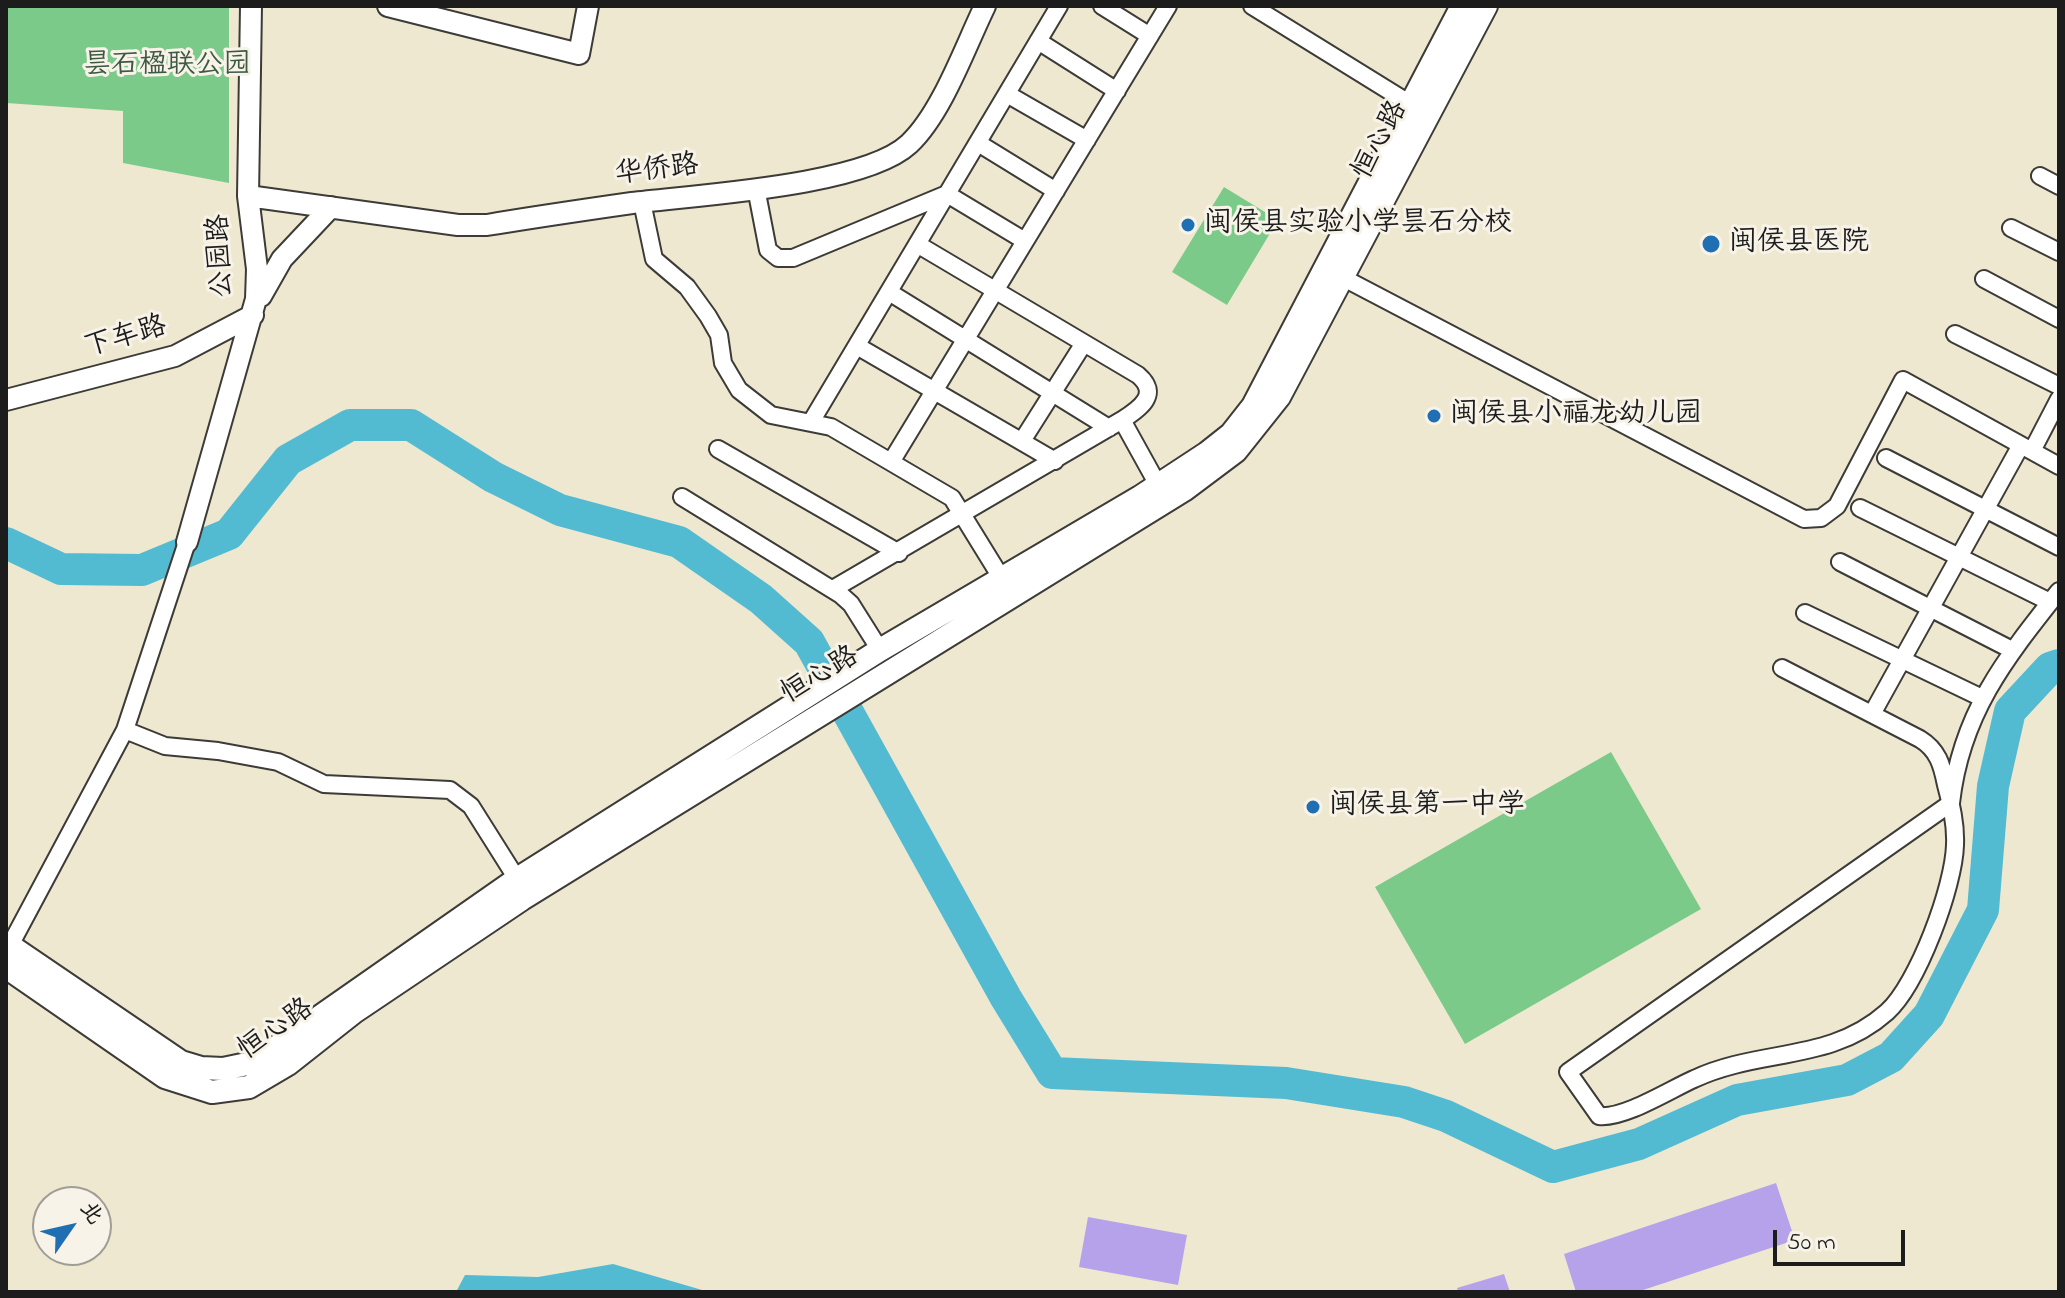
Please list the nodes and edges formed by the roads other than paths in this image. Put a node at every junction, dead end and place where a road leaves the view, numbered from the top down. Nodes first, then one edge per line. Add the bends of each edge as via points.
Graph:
1 (251, 6) edge
2 (388, 6) edge
3 (588, 6) edge
4 (985, 6) edge
5 (1059, 6) edge
6 (1102, 6) edge
7 (1168, 6) edge
8 (1252, 6) edge
9 (1462, 6) edge
10 (1486, 6) edge
11 (1150, 36) junction
12 (1038, 41) junction
13 (1117, 91) junction
14 (1007, 94) junction
15 (1412, 105) junction
16 (1087, 140) junction
17 (978, 143) junction
18 (2040, 176) dead end
19 (2059, 186) edge
20 (756, 188) junction
21 (1056, 191) junction
22 (947, 194) junction
23 (248, 196) junction
24 (642, 202) junction
25 (331, 207) junction
26 (2011, 228) dead end
27 (1025, 241) junction
28 (917, 244) junction
29 (2059, 252) edge
30 (1334, 273) junction
31 (1984, 279) dead end
32 (995, 291) junction
33 (889, 292) junction
34 (253, 315) junction
35 (2059, 319) edge
36 (1955, 334) dead end
37 (966, 340) junction
38 (1084, 343) junction
39 (857, 346) junction
40 (2059, 386) edge
41 (935, 391) junction
42 (1052, 393) junction
43 (2059, 399) edge
44 (6, 400) edge
45 (811, 422) junction
46 (1116, 424) junction
47 (1022, 441) junction
48 (2026, 448) junction
49 (718, 449) dead end
50 (1886, 458) dead end
51 (1055, 461) junction
52 (891, 462) junction
53 (2059, 466) edge
54 (1158, 485) junction
55 (682, 497) dead end
56 (1860, 508) dead end
57 (1986, 509) junction
58 (963, 516) junction
59 (187, 542) joint
60 (2059, 547) edge
61 (899, 553) junction
62 (1959, 557) junction
63 (1840, 562) dead end
64 (1002, 579) junction
65 (833, 589) junction
66 (2054, 596) edge
67 (1931, 608) junction
68 (1805, 613) dead end
69 (880, 650) junction
70 (2012, 650) junction
71 (1902, 660) junction
72 (1782, 668) dead end
73 (853, 680) junction
74 (1982, 698) junction
75 (819, 701) junction
76 (1872, 714) junction
77 (125, 730) junction
78 (1951, 803) junction
79 (517, 879) junction
80 (7, 952) edge

1 - 23 street, 公园路
2 - 3 street via 579,54
4 - 20 street, 华侨路 via 936,106 899,152 870,166
5 - 12 street
6 - 11 street
7 - 11 street
8 - 15 street
9 - 15 main road, 恒心路
10 - 30 main road, 恒心路
11 - 13 street
12 - 13 street
12 - 14 street
13 - 16 street
14 - 16 street
14 - 17 street
15 - 30 main road, 恒心路
16 - 21 street
17 - 21 street
17 - 22 street
18 - 19 street
20 - 22 street via 768,250 785,259
20 - 24 street, 华侨路
21 - 27 street
22 - 27 street
22 - 28 street
23 - 25 street, 华侨路
23 - 34 street, 公园路 via 258,283
24 - 25 street, 华侨路 via 471,226
24 - 45 street via 654,259 687,287 708,316 719,335 723,363 739,390 771,415
25 - 34 street via 275,269
26 - 29 street
27 - 32 street
28 - 32 street
28 - 33 street
30 - 48 street via 1804,519 1821,518 1842,500 1903,380
30 - 54 main road, 恒心路 via 1238,426
30 - 73 main road, 恒心路 via 1273,406 1226,460
31 - 35 street
32 - 37 street
32 - 38 street
33 - 37 street
33 - 39 street
34 - 44 street, 下车路 via 175,356
34 - 59 street, 公园路
36 - 40 street
37 - 41 street
37 - 42 street
38 - 42 street
38 - 46 street via 1138,375 1148,387 1146,401
39 - 41 street
39 - 45 street
41 - 47 street
41 - 52 street
42 - 46 street
42 - 47 street
43 - 48 street
45 - 52 street via 831,427
46 - 51 street
46 - 54 street
47 - 51 street
48 - 53 street
48 - 57 street
49 - 61 street
50 - 57 street
51 - 58 street
52 - 58 street via 952,498
54 - 64 main road, 恒心路
55 - 65 street
56 - 62 street
57 - 60 street
57 - 62 street
58 - 61 street
58 - 64 street
59 - 77 street
61 - 65 street
62 - 66 street
62 - 67 street
63 - 67 street
64 - 69 main road, 恒心路
65 - 69 street via 851,604
66 - 70 street
67 - 70 street
67 - 71 street
68 - 71 street
69 - 73 main road, 恒心路
70 - 74 street
71 - 74 street
71 - 76 street
72 - 76 street
73 - 75 main road, 恒心路
74 - 78 street via 1960,750
75 - 79 main road, 恒心路
75 - 80 main road, 恒心路 via 354,1012 288,1064 240,1089 212,1092 165,1077
76 - 78 street via 1933,749
77 - 79 street via 165,746 278,762 324,784 450,790 471,806
77 - 80 street
78 - 78 street via 1956,843 1950,881 1923,951 1890,1010 1834,1046 1716,1069 1618,1114 1595,1113 1568,1072
79 - 80 main road, 恒心路 via 283,1044 247,1064 223,1069 201,1068 171,1056

